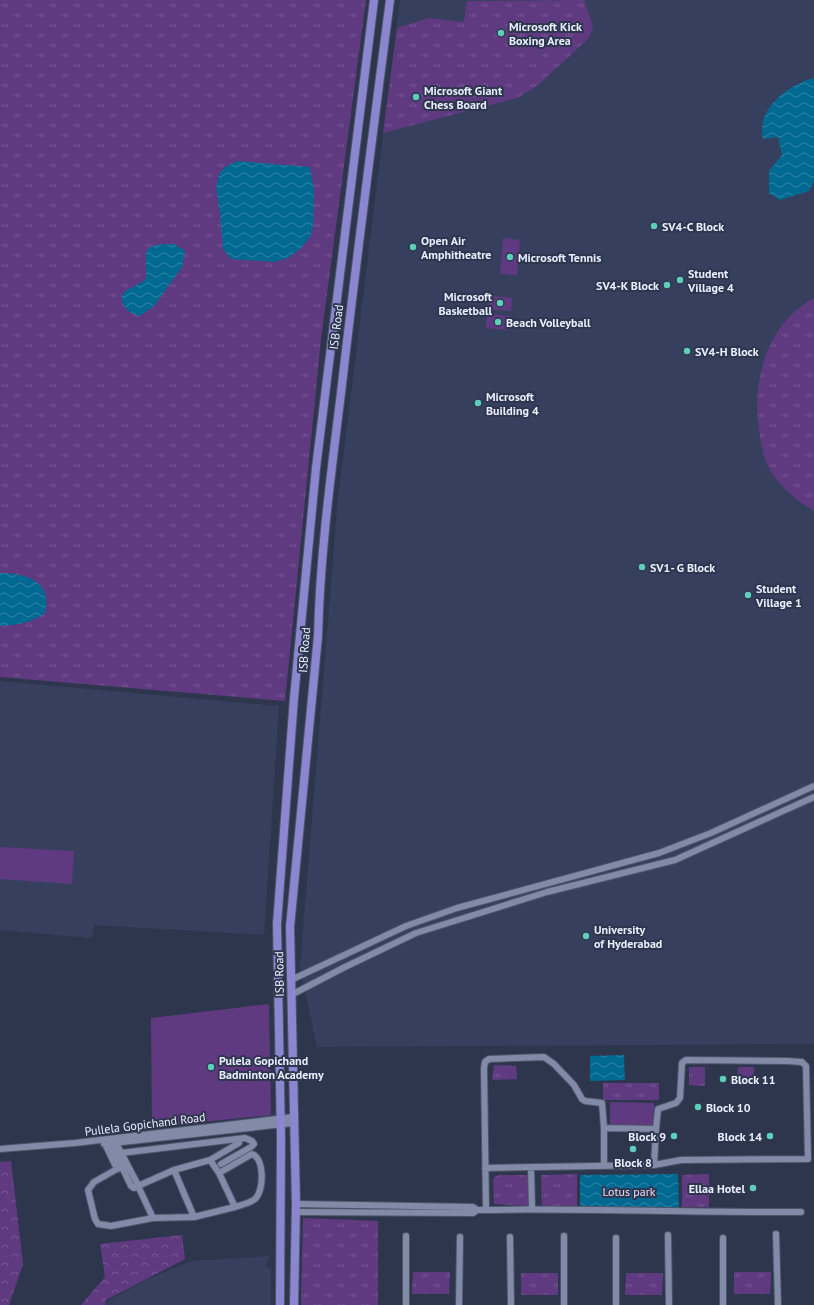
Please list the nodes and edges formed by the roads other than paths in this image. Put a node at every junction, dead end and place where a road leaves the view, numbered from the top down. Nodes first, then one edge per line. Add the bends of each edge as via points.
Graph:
1 (374, 0) edge
2 (390, 0) edge
3 (814, 786) edge
4 (814, 797) edge
5 (291, 980) junction
6 (292, 995) junction
7 (293, 1120) junction
8 (280, 1121) junction
9 (604, 1128) junction
10 (656, 1129) junction
11 (163, 1135) junction
12 (238, 1139) junction
13 (106, 1143) junction
14 (0, 1149) edge
15 (0, 1152) edge
16 (121, 1153) junction
17 (210, 1160) junction
18 (221, 1164) dead end
19 (604, 1165) junction
20 (654, 1165) junction
21 (122, 1167) junction
22 (485, 1168) junction
23 (531, 1168) junction
24 (174, 1170) junction
25 (219, 1173) junction
26 (138, 1184) junction
27 (235, 1207) junction
28 (296, 1208) junction
29 (532, 1209) junction
30 (486, 1210) junction
31 (801, 1212) dead end
32 (194, 1217) junction
33 (154, 1218) junction
34 (776, 1234) dead end
35 (668, 1235) dead end
36 (406, 1236) dead end
37 (564, 1236) dead end
38 (460, 1237) dead end
39 (510, 1237) dead end
40 (616, 1238) dead end
41 (723, 1238) dead end
42 (280, 1305) edge
43 (294, 1305) edge
44 (406, 1305) edge
45 (459, 1305) edge
46 (511, 1305) edge
47 (564, 1305) edge
48 (616, 1305) edge
49 (669, 1305) edge
50 (724, 1305) edge
51 (778, 1305) edge

1 - 8 main road, ISB Road via 316,468 294,698 277,924
2 - 5 main road, ISB Road via 330,482 290,927
3 - 5 street via 710,834 660,853 457,908 406,926
4 - 6 street via 675,860 547,892 416,933
5 - 6 main road, ISB Road
6 - 7 main road, ISB Road
7 - 8 street, Pullela Gopichand Road
7 - 28 main road, ISB Road
8 - 11 street, Pullela Gopichand Road
8 - 42 main road, ISB Road
9 - 10 street
9 - 19 street
9 - 22 street via 602,1103 582,1099 574,1086 544,1057 489,1058 484,1068
10 - 20 street
10 - 20 street via 658,1109 676,1104 680,1098 682,1063 686,1060 787,1061 802,1062 806,1066 808,1159 681,1160
11 - 13 street, Pullela Gopichand Road
11 - 13 street, Pullela Gopichand Road
12 - 16 street
12 - 17 street via 239,1143
12 - 18 street via 250,1139 253,1146
13 - 14 street, Pullela Gopichand Road
13 - 15 street, Pullela Gopichand Road
13 - 16 street
13 - 21 street
16 - 21 street
17 - 24 street
17 - 25 street
19 - 20 street
19 - 23 street
21 - 26 street via 132,1187
21 - 33 street via 94,1182 88,1190 98,1224 111,1226
22 - 23 street
22 - 30 street
23 - 29 street
24 - 26 street
24 - 32 street
25 - 27 street
25 - 27 street via 252,1154 260,1161 262,1172 257,1195
26 - 33 street
27 - 32 street
28 - 30 street via 473,1207 477,1210
28 - 43 main road, ISB Road
29 - 30 street
29 - 31 street
32 - 33 street
34 - 51 street
35 - 49 street
36 - 44 street
37 - 47 street
38 - 45 street
39 - 46 street
40 - 48 street
41 - 50 street

